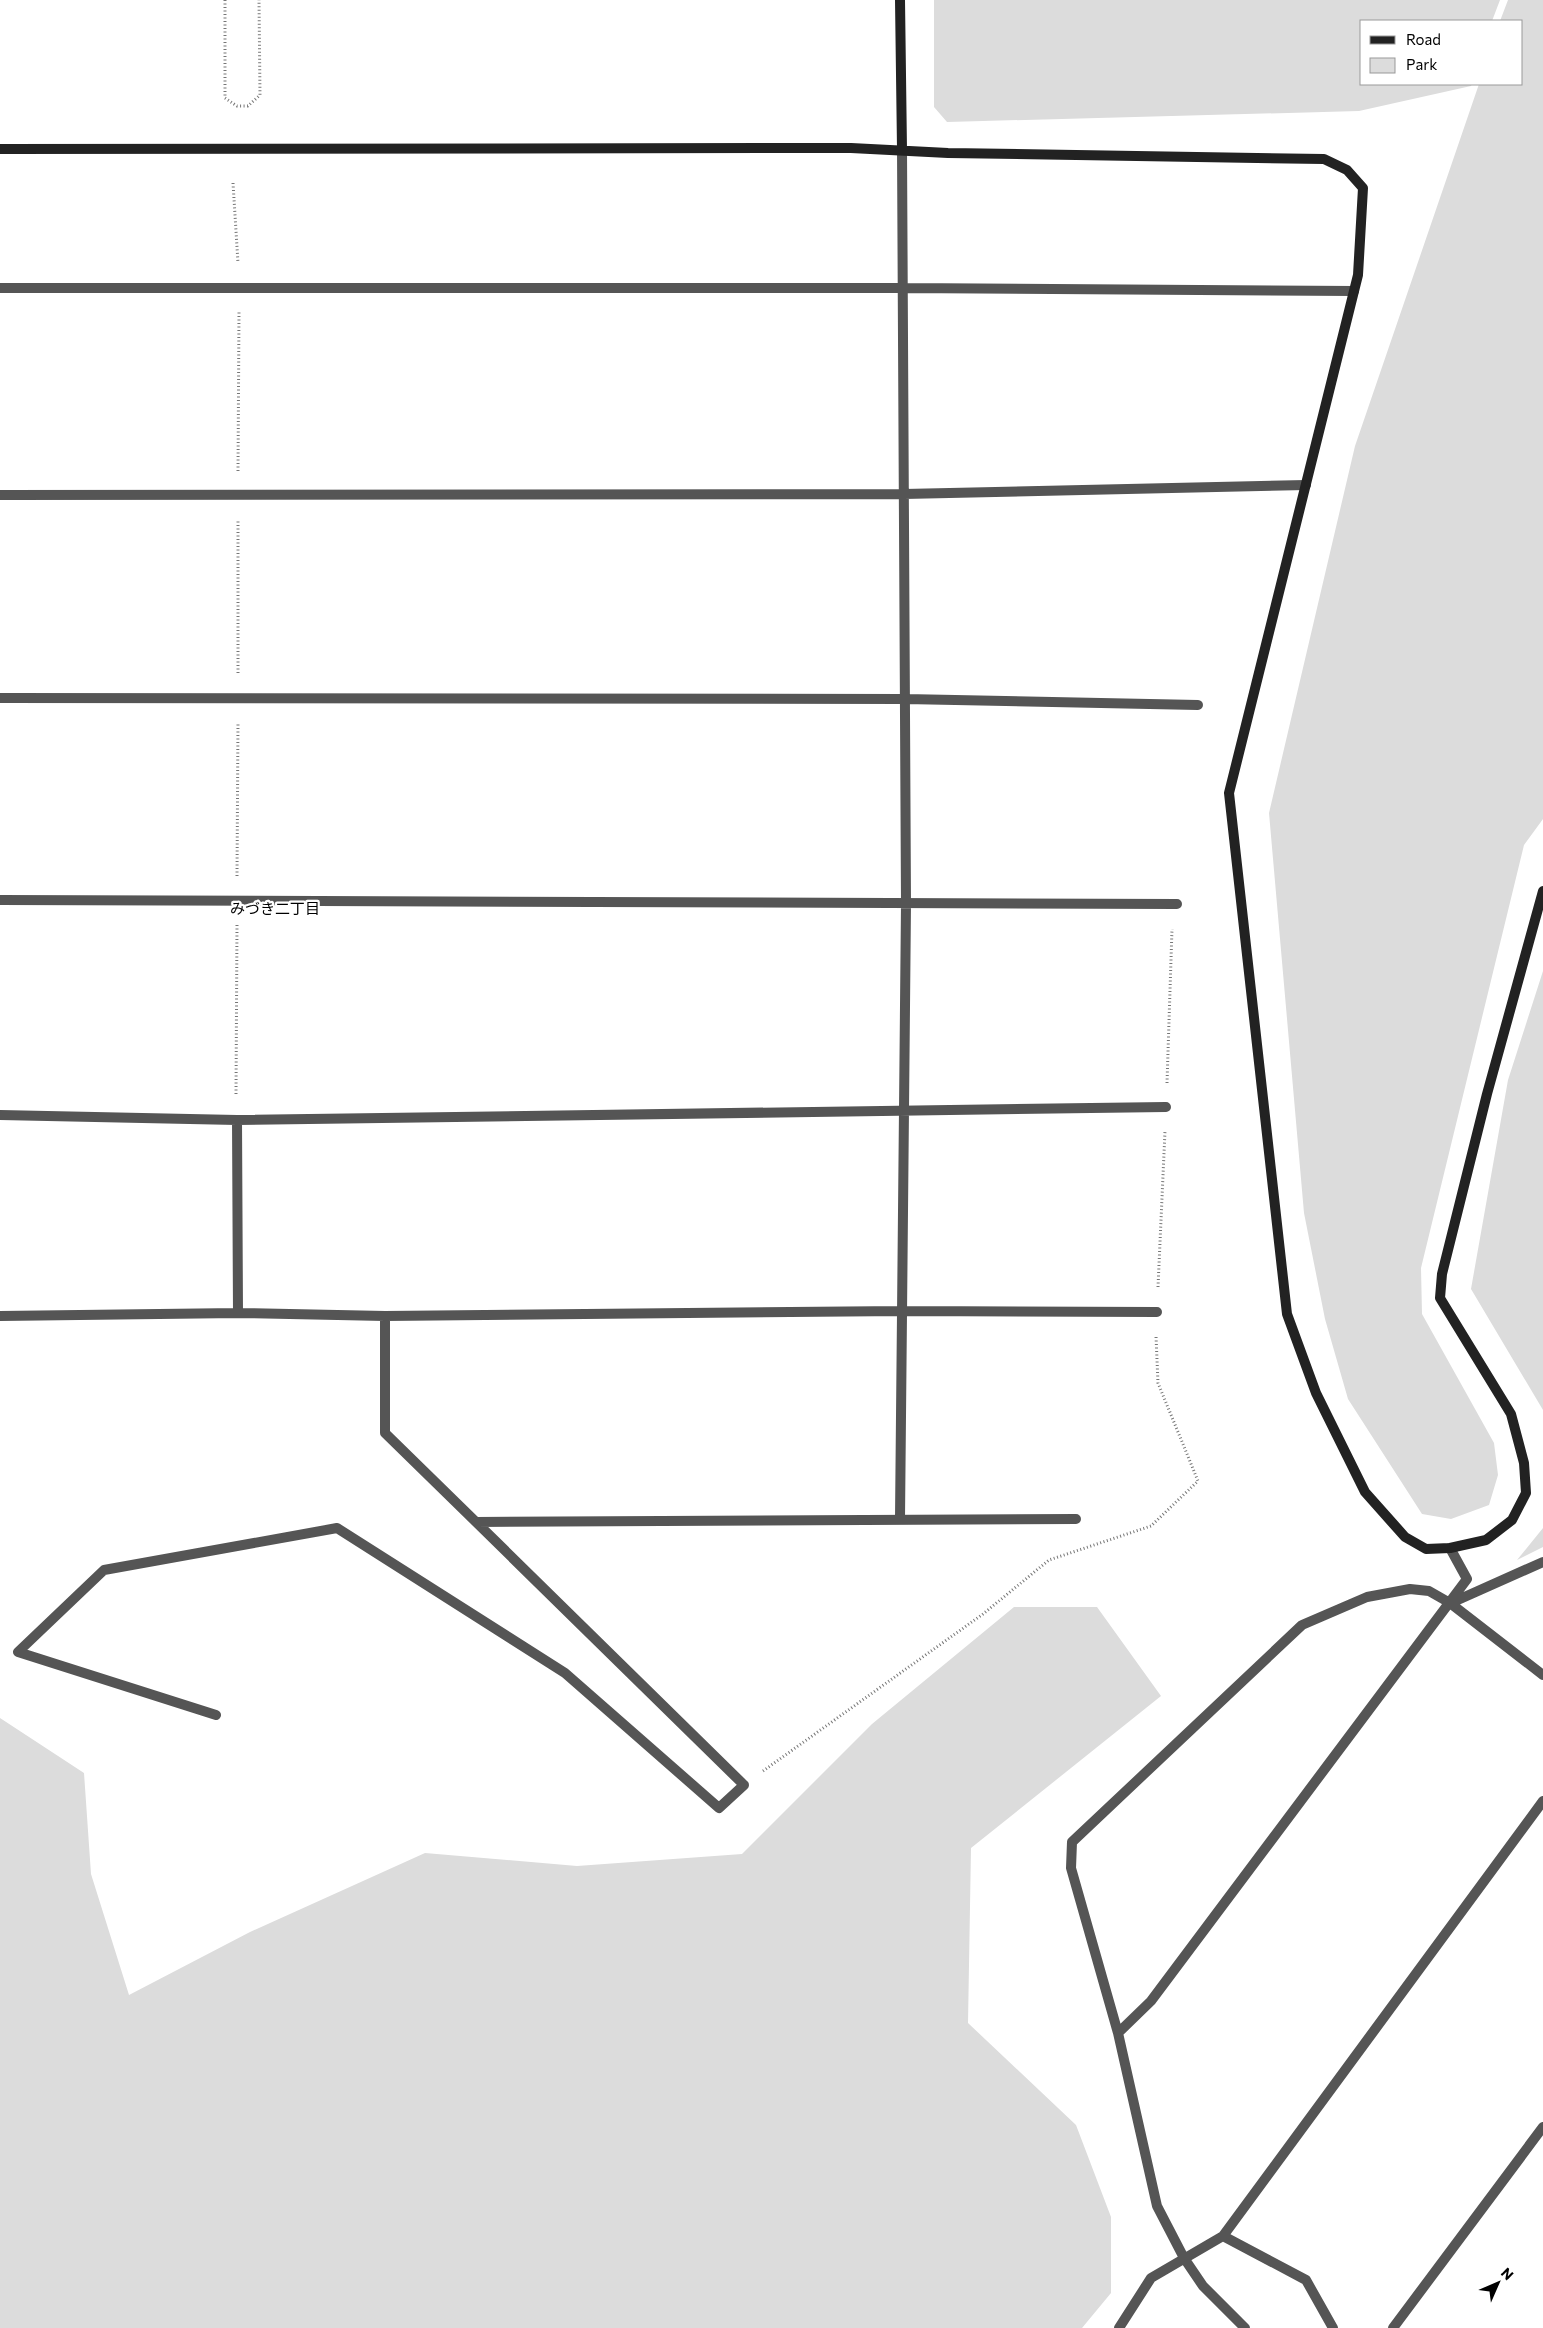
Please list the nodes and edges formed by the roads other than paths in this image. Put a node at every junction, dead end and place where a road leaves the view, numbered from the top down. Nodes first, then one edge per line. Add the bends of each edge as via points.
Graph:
1 (900, 0) edge
2 (0, 149) edge
3 (902, 149) junction
4 (0, 288) edge
5 (903, 288) junction
6 (1354, 291) junction
7 (1306, 485) junction
8 (0, 494) edge
9 (904, 494) junction
10 (0, 698) edge
11 (906, 698) junction
12 (1198, 705) dead end
13 (1543, 891) edge
14 (0, 900) edge
15 (906, 904) junction
16 (1177, 904) road end
17 (1166, 1107) road end
18 (904, 1110) junction
19 (0, 1115) edge
20 (237, 1120) junction
21 (903, 1311) junction
22 (1157, 1312) road end
23 (238, 1313) junction
24 (0, 1316) edge
25 (385, 1316) junction
26 (900, 1519) junction
27 (1076, 1519) dead end
28 (476, 1522) junction
29 (1450, 1548) junction
30 (1543, 1562) edge
31 (1450, 1603) junction
32 (1543, 1675) edge
33 (216, 1715) dead end
34 (1543, 1801) edge
35 (1118, 2033) junction
36 (1543, 2127) edge
37 (1223, 2236) junction
38 (1184, 2258) junction
39 (1119, 2328) edge
40 (1245, 2328) edge
41 (1333, 2328) edge
42 (1393, 2328) edge

1 - 3 street
2 - 3 street
3 - 5 street
3 - 6 street via 958,153 1324,159 1347,170 1363,188 1358,275
4 - 5 street
5 - 6 street
5 - 9 street
6 - 7 street
7 - 9 street
7 - 29 street via 1229,793 1287,1314 1316,1393 1365,1492 1405,1537 1426,1548
8 - 9 street
9 - 11 street
10 - 11 street
11 - 12 street
11 - 15 street
13 - 29 street via 1485,1104 1442,1274 1440,1298 1511,1414 1524,1463 1526,1493 1512,1520 1486,1540
14 - 15 street
15 - 16 street
15 - 18 street
17 - 18 street
18 - 20 street
18 - 21 street
19 - 20 street
20 - 23 street
21 - 22 street
21 - 25 street
21 - 26 street
23 - 24 street
23 - 25 street
25 - 28 street via 385,1433
26 - 27 street
26 - 28 street
28 - 33 street via 744,1785 719,1808 565,1673 337,1528 104,1570 18,1652
29 - 31 street via 1467,1580
30 - 31 street
31 - 32 street
31 - 35 street via 1151,2001
31 - 35 street via 1429,1591 1410,1589 1367,1596 1302,1625 1072,1842 1071,1868
34 - 37 street
35 - 38 street via 1157,2206
36 - 42 street
37 - 38 street
37 - 41 street via 1306,2280
38 - 39 street via 1151,2278
38 - 40 street via 1203,2286

